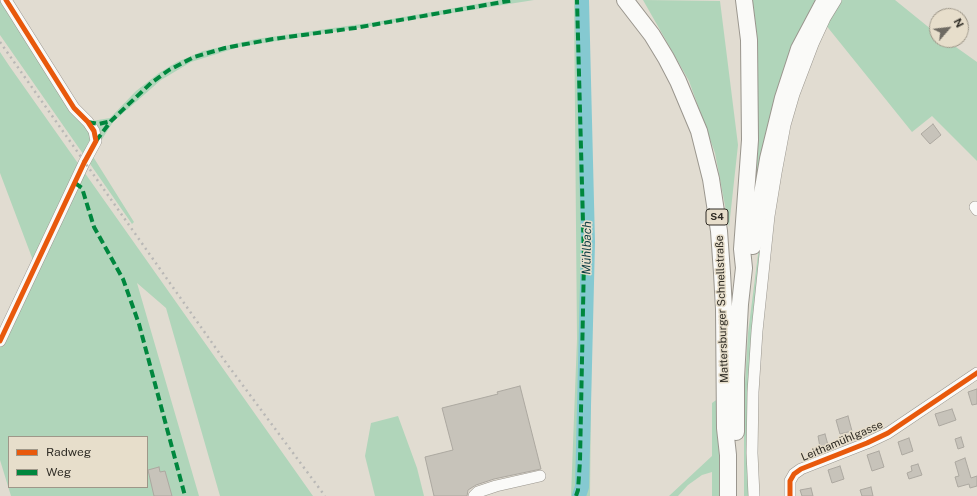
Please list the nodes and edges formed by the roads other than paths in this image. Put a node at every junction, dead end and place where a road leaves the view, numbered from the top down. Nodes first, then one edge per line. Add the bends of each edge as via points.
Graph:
1 (6, 0) edge
2 (625, 0) edge
3 (744, 0) edge
4 (825, 0) edge
5 (836, 0) edge
6 (742, 250) junction
7 (739, 326) junction
8 (0, 342) edge
9 (977, 373) edge
10 (728, 455) junction
11 (540, 476) dead end
12 (474, 496) edge
13 (728, 496) edge
14 (736, 496) edge
15 (754, 496) edge
16 (790, 496) edge

1 - 8 street via 74,108 94,131 96,141
2 - 10 highway, Mattersburger Schnellstraße / S4 via 652,35 678,81 699,131 711,178 722,273 725,428
3 - 6 highway, Mattersburger Schnellstraße / S4 via 749,40 750,140
4 - 7 highway via 799,49 782,98 764,179 745,305
5 - 15 street via 813,44 794,94 776,173 757,331 752,453
6 - 7 highway, Mattersburger Schnellstraße / S4 via 744,268
6 - 10 highway via 734,305
7 - 14 highway, Mattersburger Schnellstraße / S4 via 736,378
9 - 16 street, Leithamühlgasse via 888,433 801,469 790,481
10 - 13 highway, Mattersburger Schnellstraße / S4
11 - 12 street via 496,486

